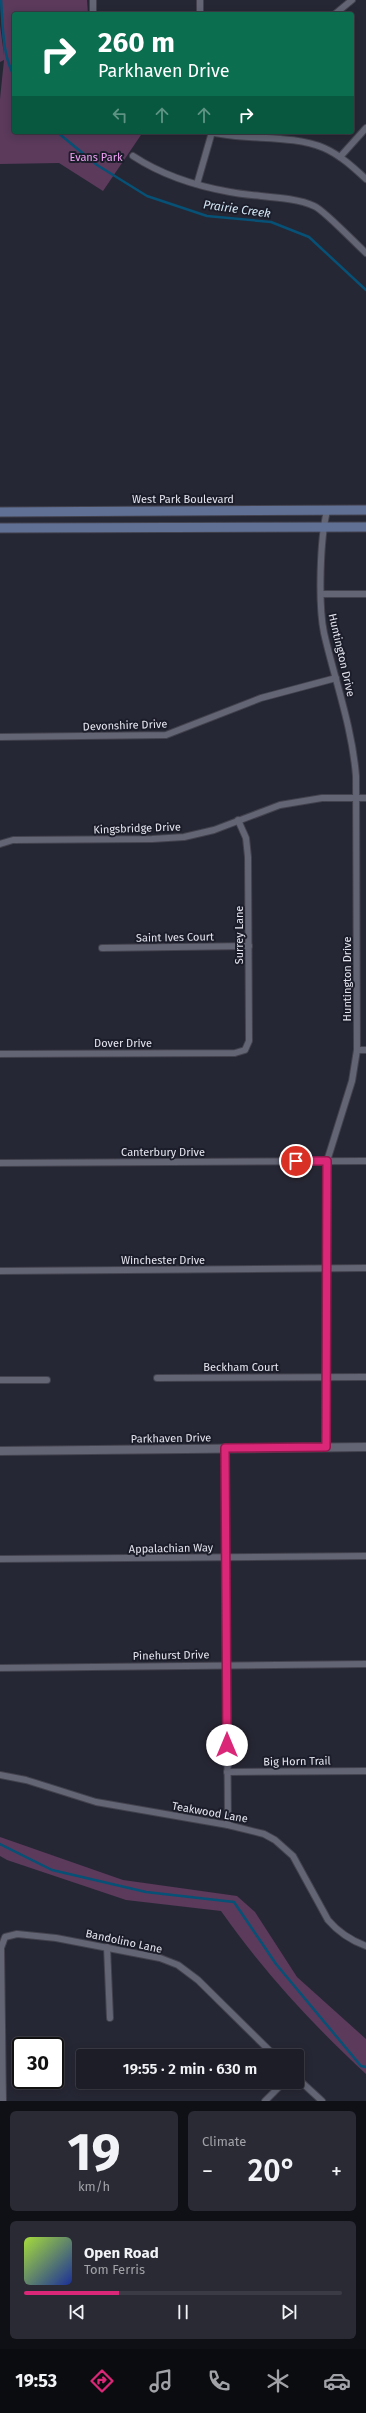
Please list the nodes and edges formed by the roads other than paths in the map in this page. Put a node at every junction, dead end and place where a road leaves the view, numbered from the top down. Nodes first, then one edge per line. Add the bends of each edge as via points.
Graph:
1 (93, 0) edge
2 (200, 0) edge
3 (352, 0) edge
4 (94, 12) edge
5 (200, 12) dead end
6 (337, 12) edge
7 (366, 128) edge
8 (210, 134) edge
9 (225, 134) edge
10 (268, 134) edge
11 (268, 140) junction
12 (133, 156) dead end
13 (340, 157) junction
14 (366, 179) edge
15 (197, 184) junction
16 (366, 253) edge
17 (366, 510) edge
18 (327, 511) junction
19 (0, 512) edge
20 (323, 527) junction
21 (366, 527) edge
22 (0, 528) edge
23 (322, 594) junction
24 (366, 594) edge
25 (336, 678) junction
26 (0, 737) edge
27 (356, 798) junction
28 (366, 798) edge
29 (238, 820) junction
30 (0, 844) edge
31 (249, 946) junction
32 (102, 948) dead end
33 (245, 1050) joint
34 (357, 1050) junction
35 (366, 1050) edge
36 (0, 1054) edge
37 (327, 1161) junction
38 (366, 1161) edge
39 (0, 1163) edge
40 (366, 1268) edge
41 (325, 1269) junction
42 (0, 1271) edge
43 (326, 1377) junction
44 (366, 1377) edge
45 (157, 1378) dead end
46 (0, 1380) edge
47 (47, 1380) dead end
48 (326, 1447) junction
49 (366, 1447) edge
50 (225, 1448) junction
51 (0, 1451) edge
52 (366, 1556) edge
53 (226, 1557) junction
54 (0, 1559) edge
55 (227, 1664) junction
56 (366, 1664) edge
57 (0, 1668) edge
58 (366, 1771) edge
59 (227, 1772) junction
60 (0, 1775) edge
61 (228, 1825) junction
62 (366, 1946) edge
63 (107, 1947) junction
64 (110, 2018) dead end
65 (268, 2049) edge
66 (304, 2084) edge
67 (277, 2089) edge
68 (3, 2101) edge
69 (265, 2101) edge
70 (322, 2101) edge

1 - 4 street
2 - 5 street
3 - 6 street
7 - 13 street
8 - 15 street
9 - 11 street
10 - 11 street
11 - 13 street via 291,140 313,144
12 - 15 street via 159,171
13 - 14 street
15 - 16 street via 315,206
17 - 18 main road, West Park Boulevard
18 - 19 main road, West Park Boulevard
18 - 20 street, Huntington Drive
20 - 21 main road
20 - 22 main road
20 - 23 street, Huntington Drive
23 - 24 street
23 - 25 street, Huntington Drive via 324,633
25 - 26 street, Devonshire Drive via 261,698 166,735
25 - 27 street, Huntington Drive via 353,743
27 - 28 street, Kingsbridge Drive
27 - 29 street, Kingsbridge Drive via 322,798 295,802 263,810
27 - 34 street, Huntington Drive
29 - 30 street, Kingsbridge Drive via 200,834 173,838 13,840
29 - 31 street, Surrey Lane via 246,838 248,857
31 - 32 street, Saint Ives Court
31 - 33 street, Surrey Lane via 249,1041
33 - 36 street, Dover Drive via 235,1053
34 - 35 street
34 - 37 street, Huntington Drive via 352,1081
37 - 38 street, Canterbury Drive
37 - 39 street, Canterbury Drive
37 - 41 street, Huntington Drive
40 - 41 street, Winchester Drive
41 - 42 street, Winchester Drive
41 - 43 street, Huntington Drive
43 - 44 street, Beckham Court
43 - 45 street, Beckham Court
43 - 48 street, Huntington Drive
46 - 47 street
48 - 49 street, Parkhaven Drive
48 - 50 street, Parkhaven Drive
50 - 51 street, Parkhaven Drive
50 - 53 street
52 - 53 street, Appalachian Way
53 - 54 street, Appalachian Way
53 - 55 street
55 - 56 street, Pinehurst Drive
55 - 57 street, Pinehurst Drive
55 - 59 street
58 - 59 street, Big Horn Trail
59 - 61 street
60 - 61 street, Teakwood Lane via 26,1780 96,1802
61 - 62 street, Teakwood Lane via 264,1834 285,1848 299,1866 328,1920 343,1936
63 - 64 street
63 - 65 street, Bandolino Lane via 160,1958 187,1971
63 - 68 street, Bandolino Lane via 46,1936 17,1934 5,1937 1,1948
66 - 70 street
67 - 69 street

